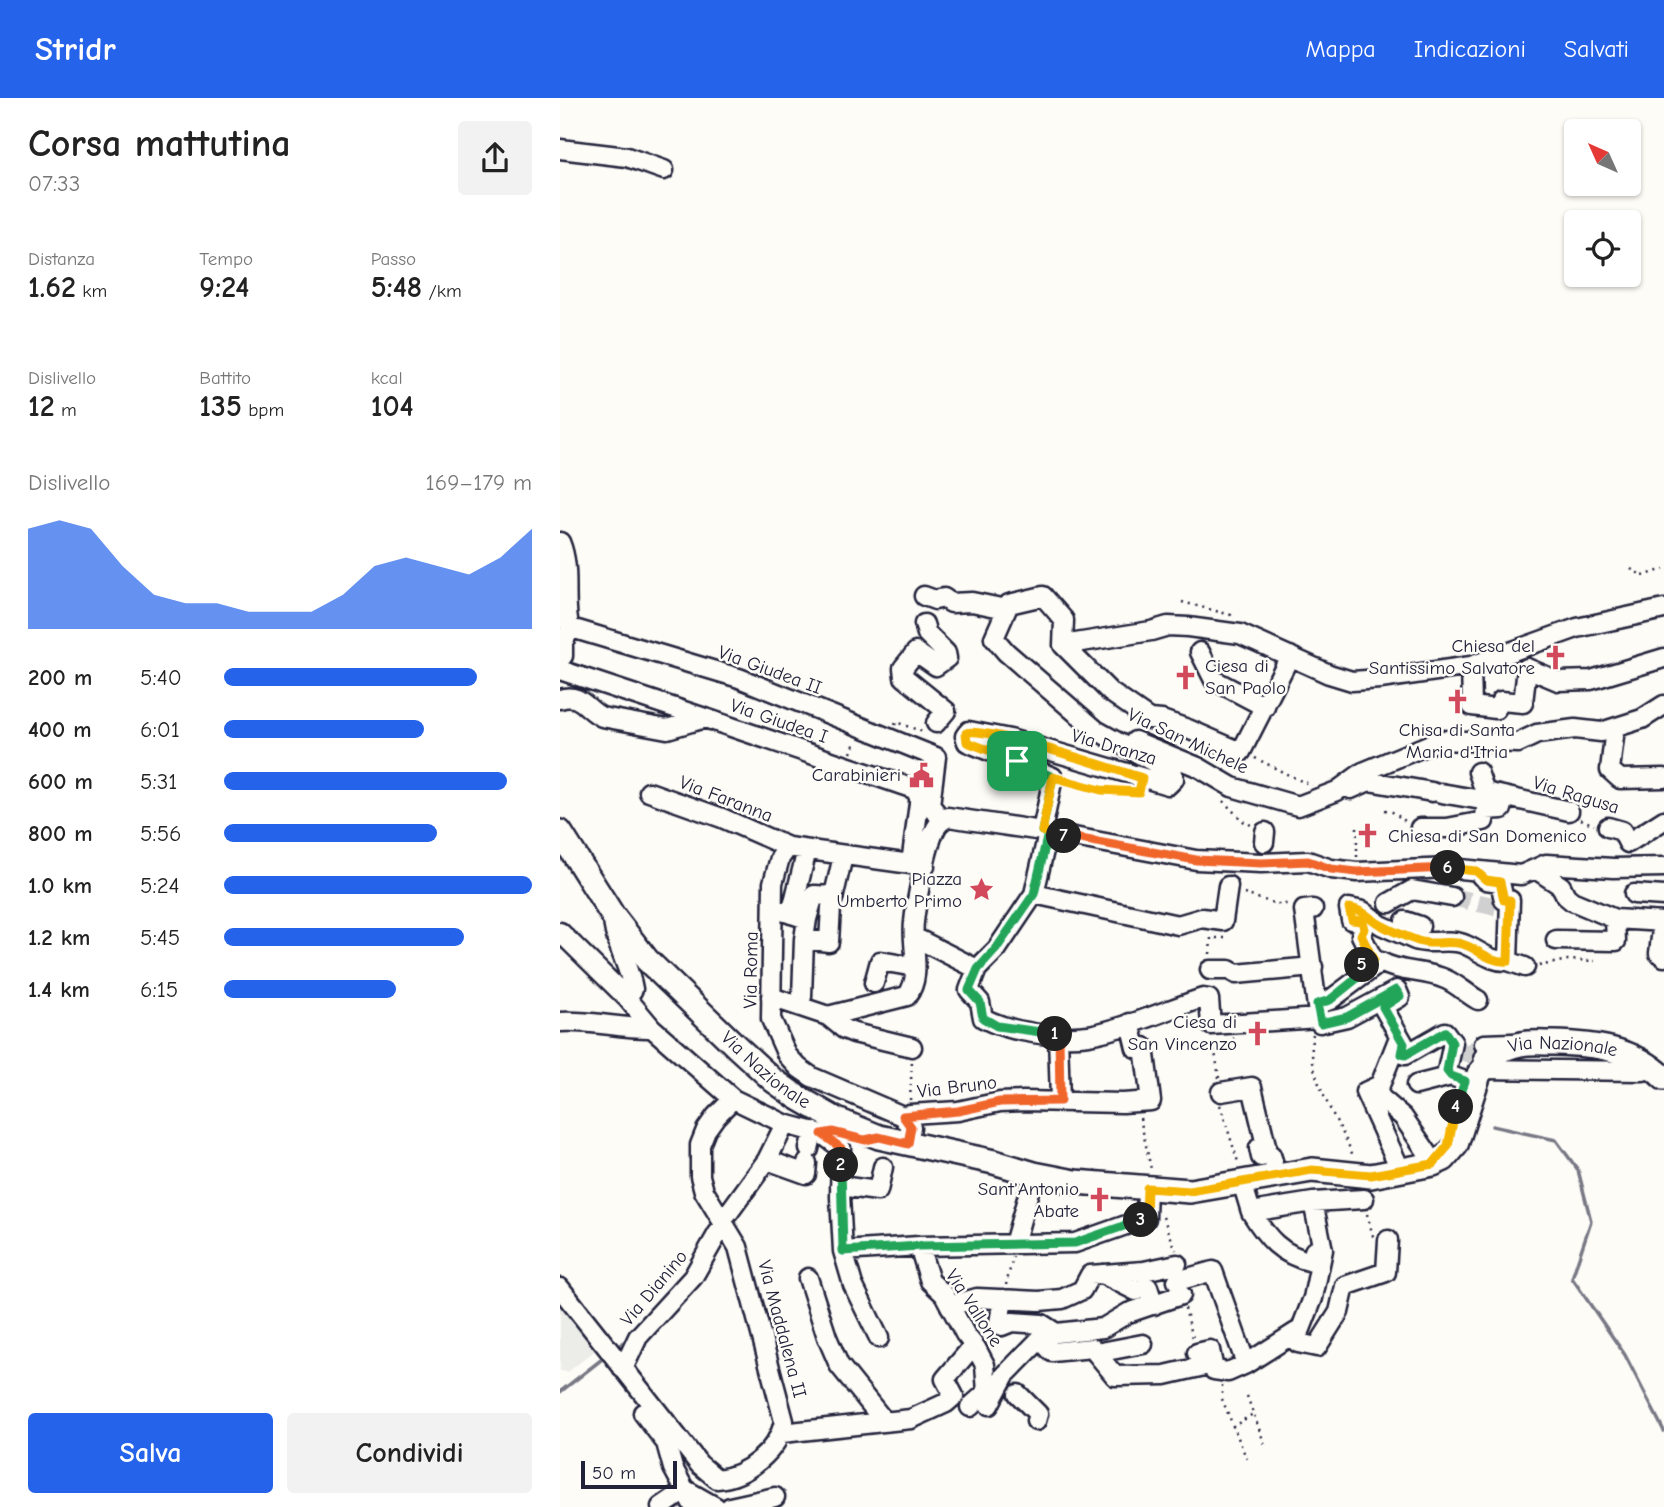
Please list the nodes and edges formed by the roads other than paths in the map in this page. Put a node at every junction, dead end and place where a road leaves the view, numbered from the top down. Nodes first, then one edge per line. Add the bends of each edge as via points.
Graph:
1 (560, 149) edge
2 (664, 170) dead end
3 (560, 541) edge
4 (923, 596) dead end
5 (1006, 609) junction
6 (1664, 609) edge
7 (924, 624) dead end
8 (570, 630) junction
9 (1063, 645) junction
10 (1510, 651) junction
11 (1200, 652) dead end
12 (1290, 656) junction
13 (1664, 658) edge
14 (561, 663) edge
15 (1471, 666) junction
16 (1527, 668) junction
17 (566, 694) edge
18 (1664, 705) edge
19 (1265, 707) junction
20 (705, 718) junction
21 (936, 723) dead end
22 (1093, 727) junction
23 (1612, 729) junction
24 (1478, 772) dead end
25 (1664, 778) edge
26 (1337, 791) junction
27 (649, 792) dead end
28 (1569, 811) road end
29 (942, 820) junction
30 (1664, 820) edge
31 (1608, 827) road end
32 (1420, 828) road end
33 (560, 832) edge
34 (1045, 832) junction
35 (788, 847) junction
36 (807, 850) junction
37 (843, 856) junction
38 (918, 865) junction
39 (1664, 867) edge
40 (1536, 870) junction
41 (1476, 871) junction
42 (1232, 880) junction
43 (1634, 894) dead end
44 (1036, 895) junction
45 (1664, 896) edge
46 (1451, 897) tunnel mouth
47 (833, 900) junction
48 (1389, 902) dead end
49 (773, 908) junction
50 (1313, 909) dead end
51 (613, 916) junction
52 (799, 917) junction
53 (1615, 919) junction
54 (1405, 921) dead end
55 (1663, 922) edge
56 (914, 930) junction
57 (560, 932) edge
58 (804, 939) junction
59 (1415, 940) junction
60 (1556, 940) dead end
61 (1664, 957) edge
62 (1508, 961) junction
63 (915, 967) junction
64 (1313, 967) junction
65 (1525, 967) road end
66 (1210, 970) dead end
67 (976, 971) junction
68 (1361, 975) junction
69 (874, 983) dead end
70 (771, 997) junction
71 (802, 997) dead end
72 (627, 998) junction
73 (1478, 1000) dead end
74 (1319, 1015) junction
75 (828, 1016) junction
76 (560, 1022) edge
77 (1130, 1023) junction
78 (652, 1028) junction
79 (1059, 1035) junction
80 (1399, 1037) junction
81 (912, 1047) road end
82 (1473, 1066) junction
83 (1656, 1071) edge
84 (1416, 1084) dead end
85 (1371, 1089) junction
86 (1221, 1092) dead end
87 (733, 1099) junction
88 (1060, 1101) junction
89 (910, 1114) road end
90 (785, 1124) junction
91 (879, 1137) junction
92 (813, 1144) junction
93 (908, 1144) junction
94 (1431, 1159) junction
95 (767, 1160) junction
96 (1396, 1160) dead end
97 (883, 1167) dead end
98 (1276, 1169) junction
99 (1034, 1174) junction
100 (1242, 1182) junction
101 (840, 1186) junction
102 (1151, 1188) junction
103 (1364, 1199) road end
104 (1313, 1202) junction
105 (1251, 1212) junction
106 (727, 1215) dead end
107 (718, 1233) dead end
108 (1388, 1240) road end
109 (1015, 1244) junction
110 (919, 1246) junction
111 (1324, 1250) junction
112 (843, 1251) junction
113 (1096, 1275) junction
114 (808, 1278) dead end
115 (1179, 1280) junction
116 (560, 1288) edge
117 (1003, 1298) junction
118 (1154, 1305) junction
119 (950, 1306) junction
120 (1045, 1334) junction
121 (1290, 1336) junction
122 (879, 1338) dead end
123 (1143, 1344) dead end
124 (974, 1345) junction
125 (1096, 1353) junction
126 (1197, 1353) dead end
127 (614, 1359) junction
128 (1246, 1364) junction
129 (1218, 1367) junction
130 (635, 1384) junction
131 (1018, 1394) dead end
132 (884, 1421) junction
133 (1036, 1421) dead end
134 (782, 1433) junction
135 (775, 1497) dead end
136 (690, 1499) edge
137 (661, 1507) edge
138 (716, 1507) edge
139 (730, 1507) edge

1 - 2 street via 627,157
3 - 8 street via 567,571
4 - 5 street
5 - 9 street via 1009,604 1043,596 1064,620
5 - 22 street, Via Dranza via 994,638
6 - 10 street via 1577,628
7 - 21 street via 947,658 936,666 916,652 904,668 904,677 946,710
8 - 14 street via 563,642
8 - 29 street, Via Giudea II via 739,678 936,757 930,805
9 - 12 street via 1168,626 1240,634
9 - 19 street via 1110,692 1149,719 1180,726 1241,752
10 - 15 street
10 - 16 street
11 - 19 street via 1214,680
12 - 15 street via 1352,681
12 - 19 street
13 - 16 street via 1591,680 1558,681
14 - 20 street
15 - 16 street via 1472,706 1496,709 1501,701 1523,703
17 - 20 street, Via Giudea I via 603,718 667,729
18 - 23 street, Via San Michele
20 - 38 street, Via Giudea I via 914,789 919,796
22 - 26 street, Via San Michele via 1097,722 1232,787 1298,806
22 - 34 street, Via Dranza via 1173,773 1174,779 1168,785 1010,739 966,733 967,742 1053,777
23 - 25 street via 1610,770 1620,779
23 - 26 street, Via San Michele via 1537,734 1518,743 1440,740 1363,772
24 - 28 street, Via Ragusa via 1485,792
26 - 32 street via 1369,781 1503,806 1502,810 1486,810 1484,821
27 - 35 street, Via Faranna
29 - 34 street via 956,817
29 - 38 street
30 - 31 street, Via Ragusa via 1628,843 1622,831
33 - 51 main road, Via Nazionale
34 - 42 street via 1196,860
34 - 44 street
35 - 36 street
35 - 49 street, Via Roma via 773,883
36 - 37 street
36 - 52 street
37 - 38 street
37 - 47 street
38 - 56 street
39 - 40 street via 1546,864
40 - 41 street via 1521,874
40 - 53 street via 1561,886 1572,901
41 - 42 street via 1357,872 1331,869 1263,847
41 - 62 street via 1486,880 1500,882 1504,900 1510,900
42 - 44 street via 1223,921 1202,918 1178,925
43 - 45 street
44 - 67 street
46 - 48 street via 1412,890
47 - 52 street via 814,895
47 - 58 street via 830,942
49 - 52 street
49 - 70 street, Via Roma
50 - 64 street via 1304,910
51 - 72 street via 613,932 633,989
51 - 91 main road, Via Nazionale via 647,960 773,1080 836,1120
52 - 58 street
53 - 55 street
53 - 60 street via 1615,941
54 - 59 street via 1420,926
55 - 61 street via 1659,953
56 - 63 street
56 - 67 street
57 - 72 street
58 - 71 street
59 - 62 street via 1465,944
59 - 68 street via 1349,908 1352,920 1362,921 1361,935 1373,959 1359,967
62 - 65 street
63 - 69 street via 880,961
63 - 75 street via 908,996
64 - 66 street via 1236,974
64 - 74 street
67 - 79 street via 969,990 980,1002 983,1018 997,1026
68 - 73 street via 1381,962 1445,979
68 - 74 street
70 - 75 street
70 - 93 street, Via Roma via 777,1037 799,1068 903,1116 911,1127
72 - 78 street
74 - 77 street via 1211,1025 1209,999 1203,998
74 - 80 street via 1347,1017 1396,990 1400,996 1383,1007
75 - 81 street via 844,1029
76 - 78 street
77 - 79 street via 1088,1035
77 - 88 street, Via Bruno via 1136,1048 1144,1047 1151,1101
78 - 87 street
79 - 88 street
80 - 82 street via 1405,1055 1445,1032 1452,1043 1447,1071
80 - 85 street via 1380,1085
82 - 83 street
82 - 83 main road, Via Nazionale via 1522,1044 1584,1044 1605,1046
82 - 84 street
82 - 94 main road via 1471,1094 1456,1145 1444,1159
85 - 94 street via 1403,1116
85 - 96 street
86 - 98 street via 1252,1087 1266,1145 1259,1148 1261,1157 1271,1155
87 - 90 street
87 - 134 street, Via Maddalena II via 706,1130 700,1145 700,1177 738,1247 782,1410
88 - 89 street, Via Bruno via 1000,1102
90 - 92 street
90 - 95 street
91 - 92 street via 865,1140 833,1132
91 - 93 main road, Via Nazionale
92 - 95 street via 806,1174
92 - 101 street via 841,1148
93 - 99 main road, Via Nazionale
94 - 98 main road, Via Nazionale via 1371,1175
95 - 106 street
97 - 101 street via 878,1191
98 - 100 main road, Via Nazionale
99 - 102 main road, Via Nazionale
99 - 109 street
100 - 102 main road, Via Nazionale via 1190,1191
100 - 105 street
101 - 112 street
102 - 109 street via 1146,1218 1075,1243
103 - 104 street
104 - 105 street
104 - 111 street
105 - 111 street via 1265,1233 1293,1258 1312,1262 1314,1251
107 - 127 street, Via Dianino via 694,1278
108 - 121 street via 1386,1272 1345,1286 1339,1312 1317,1347
109 - 110 street
110 - 112 street
110 - 119 street, Via Vallone via 930,1281
111 - 121 street via 1301,1329
112 - 122 street via 853,1285
113 - 115 street via 1144,1271
113 - 117 street via 1082,1290 1062,1299
113 - 118 street via 1136,1291 1148,1287
114 - 132 street via 839,1365
115 - 118 street
115 - 128 street via 1213,1271
116 - 127 street
117 - 119 street via 977,1298
117 - 120 street via 1002,1326 1042,1324
118 - 120 street via 1103,1328
119 - 124 street, Via Vallone
120 - 124 street, Via Vallone via 1005,1375 990,1404 974,1411 987,1392 985,1366
120 - 125 street via 1052,1352 1092,1348
121 - 128 street
123 - 125 street
124 - 132 street via 945,1379 954,1396 946,1403 911,1419
125 - 129 street via 1115,1376
126 - 129 street via 1210,1350
127 - 130 street
128 - 129 street via 1228,1372
130 - 134 street via 699,1464 717,1479 729,1478 757,1461
130 - 136 street via 630,1395 666,1443
131 - 133 street via 1038,1414
132 - 134 street
135 - 139 street
136 - 137 street
136 - 138 street

